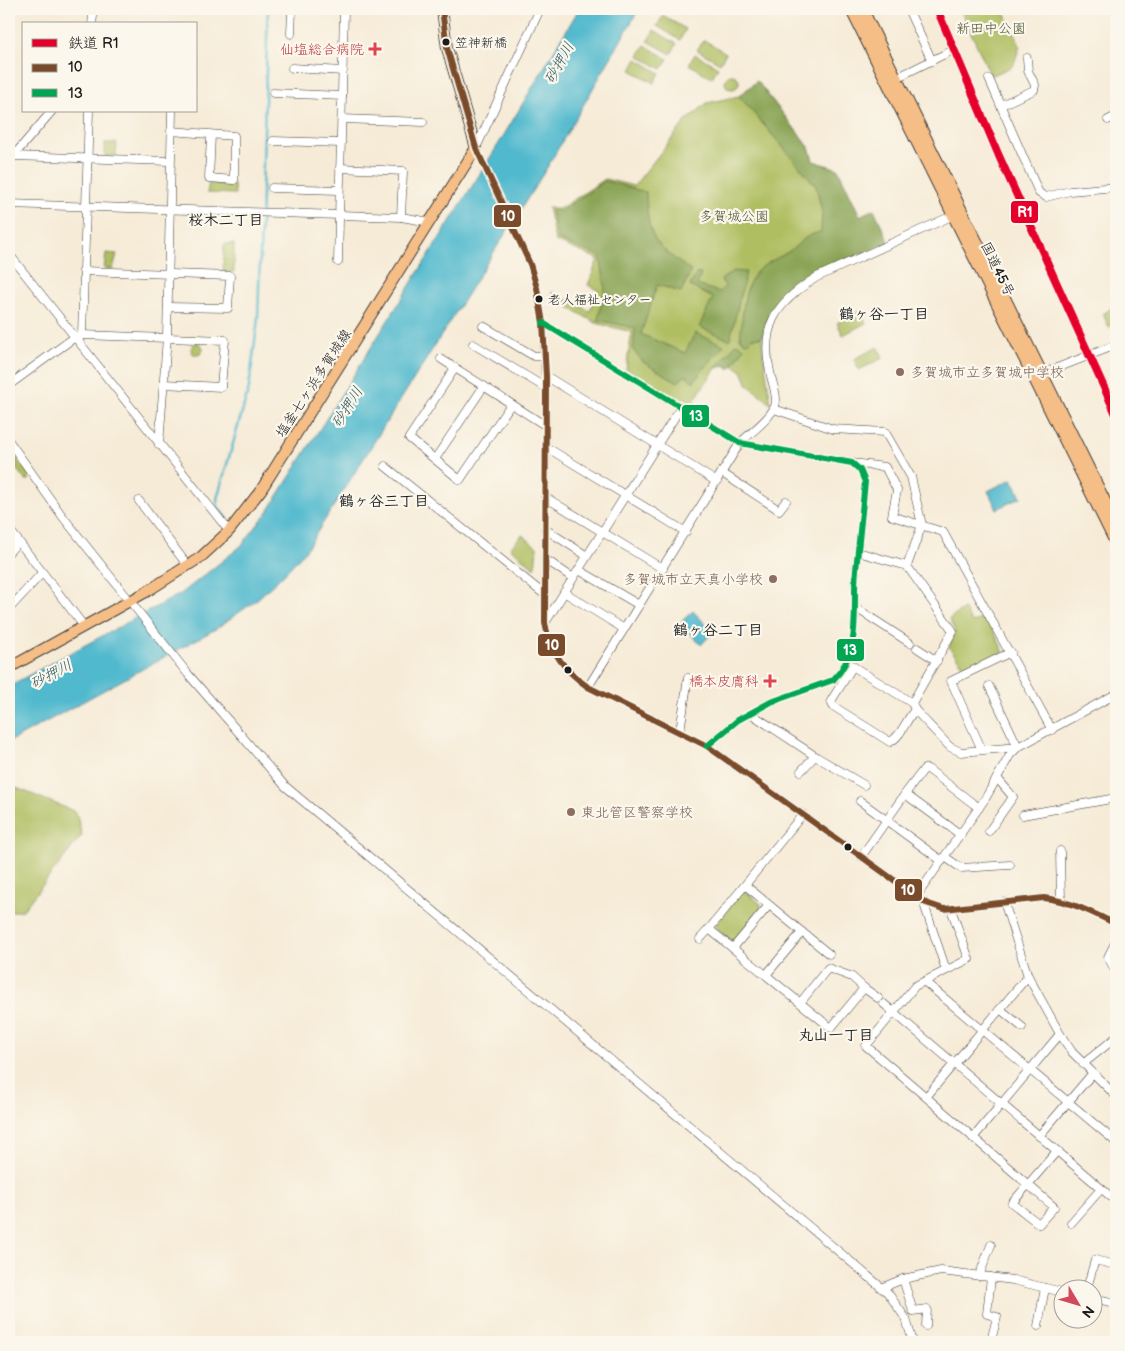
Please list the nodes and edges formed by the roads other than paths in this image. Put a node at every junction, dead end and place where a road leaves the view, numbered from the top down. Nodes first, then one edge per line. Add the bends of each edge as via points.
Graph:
1 (94, 9) edge
2 (292, 9) edge
3 (336, 9) edge
4 (344, 9) edge
5 (442, 9) edge
6 (540, 9) edge
7 (851, 9) edge
8 (862, 9) edge
9 (908, 9) edge
10 (92, 22) edge
11 (291, 34) dead end
12 (949, 52) dead end
13 (1027, 58) dead end
14 (932, 61) junction
15 (292, 68) dead end
16 (342, 71) junction
17 (989, 79) dead end
18 (892, 80) junction
19 (273, 93) dead end
20 (342, 96) junction
21 (1001, 105) junction
22 (51, 112) edge
23 (89, 112) edge
24 (172, 112) edge
25 (1116, 116) edge
26 (342, 119) junction
27 (1108, 120) dead end
28 (423, 122) dead end
29 (171, 131) junction
30 (211, 134) junction
31 (273, 141) dead end
32 (341, 143) junction
33 (476, 148) junction
34 (11, 158) edge
35 (87, 158) junction
36 (170, 160) junction
37 (340, 168) junction
38 (1116, 187) edge
39 (272, 188) dead end
40 (339, 190) junction
41 (9, 204) edge
42 (86, 206) junction
43 (170, 209) junction
44 (959, 213) junction
45 (338, 215) junction
46 (401, 217) junction
47 (430, 222) junction
48 (9, 254) edge
49 (338, 262) dead end
50 (83, 271) junction
51 (169, 274) junction
52 (168, 307) junction
53 (543, 323) junction
54 (484, 326) dead end
55 (78, 337) junction
56 (166, 337) junction
57 (473, 344) dead end
58 (1116, 345) edge
59 (545, 356) junction
60 (441, 359) dead end
61 (456, 368) junction
62 (1039, 375) junction
63 (546, 376) junction
64 (164, 384) junction
65 (9, 385) edge
66 (484, 386) junction
67 (546, 388) junction
68 (511, 404) junction
69 (681, 407) junction
70 (774, 409) junction
71 (546, 426) junction
72 (9, 441) edge
73 (740, 442) junction
74 (657, 444) junction
75 (159, 445) junction
76 (546, 447) junction
77 (435, 459) junction
78 (852, 463) junction
79 (385, 466) dead end
80 (722, 473) junction
81 (716, 482) junction
82 (626, 495) junction
83 (545, 497) junction
84 (139, 501) dead end
85 (786, 501) dead end
86 (1116, 524) edge
87 (922, 525) junction
88 (9, 529) edge
89 (545, 529) junction
90 (229, 531) junction
91 (686, 532) junction
92 (602, 533) junction
93 (18, 542) junction
94 (1116, 543) edge
95 (9, 552) edge
96 (858, 552) junction
97 (587, 556) junction
98 (545, 560) junction
99 (188, 566) junction
100 (907, 566) junction
101 (579, 570) junction
102 (662, 570) junction
103 (42, 573) junction
104 (574, 578) junction
105 (564, 592) junction
106 (545, 595) junction
107 (134, 604) junction
108 (639, 605) junction
109 (9, 608) edge
110 (856, 608) junction
111 (545, 623) junction
112 (84, 625) junction
113 (624, 629) junction
114 (1011, 652) junction
115 (937, 661) junction
116 (850, 664) junction
117 (9, 668) edge
118 (688, 678) dead end
119 (989, 686) dead end
120 (588, 687) junction
121 (1116, 694) edge
122 (914, 706) junction
123 (750, 713) junction
124 (1052, 730) junction
125 (680, 731) junction
126 (707, 746) junction
127 (1018, 747) junction
128 (982, 750) junction
129 (815, 756) junction
130 (802, 771) dead end
131 (997, 778) junction
132 (864, 785) dead end
133 (905, 794) junction
134 (1116, 798) edge
135 (860, 801) dead end
136 (979, 808) junction
137 (803, 814) junction
138 (1023, 815) dead end
139 (887, 822) junction
140 (989, 831) dead end
141 (960, 835) junction
142 (1060, 851) dead end
143 (861, 857) junction
144 (944, 859) junction
145 (1010, 865) dead end
146 (745, 885) junction
147 (916, 897) junction
148 (1061, 901) junction
149 (1004, 902) junction
150 (926, 903) junction
151 (769, 905) junction
152 (951, 908) junction
153 (1115, 922) edge
154 (708, 929) junction
155 (802, 932) junction
156 (700, 939) dead end
157 (1116, 941) edge
158 (733, 948) junction
159 (828, 954) dead end
160 (946, 970) junction
161 (1116, 972) edge
162 (766, 975) junction
163 (1028, 976) junction
164 (925, 982) junction
165 (864, 988) junction
166 (800, 1003) junction
167 (1000, 1009) junction
168 (894, 1012) junction
169 (1022, 1027) dead end
170 (982, 1029) junction
171 (1060, 1034) junction
172 (1113, 1038) edge
173 (954, 1063) junction
174 (1083, 1064) junction
175 (1030, 1069) junction
176 (1092, 1074) junction
177 (1116, 1096) edge
178 (926, 1097) junction
179 (1068, 1102) junction
180 (1002, 1104) junction
181 (1039, 1136) junction
182 (973, 1138) junction
183 (1116, 1142) edge
184 (1056, 1151) junction
185 (1028, 1184) junction
186 (1101, 1189) junction
187 (1116, 1201) edge
188 (1071, 1223) dead end
189 (991, 1245) dead end
190 (1115, 1265) edge
191 (979, 1276) junction
192 (990, 1277) junction
193 (1090, 1278) edge
194 (903, 1279) junction
195 (881, 1288) junction
196 (1045, 1288) junction
197 (1052, 1290) edge
198 (1102, 1300) edge
199 (1116, 1304) edge
200 (926, 1326) dead end
201 (1038, 1326) dead end
202 (991, 1341) dead end
203 (913, 1342) edge

1 - 10 street
2 - 11 street
3 - 4 street
4 - 16 street
5 - 33 main road via 447,48
6 - 33 street
7 - 18 highway, 国道45号
8 - 18 highway, 国道45号
9 - 14 street
12 - 14 street
13 - 21 street via 1034,90
14 - 18 street
15 - 16 street
16 - 20 street
17 - 21 street
18 - 44 highway, 国道45号
19 - 20 street
20 - 26 street
21 - 38 street via 1039,193 1046,197 1070,191
22 - 34 street
23 - 35 street
24 - 29 street
25 - 27 street
26 - 28 street
26 - 32 street
29 - 30 street
29 - 36 street
30 - 30 street via 234,136 234,180 209,178
31 - 32 street
32 - 37 street
33 - 47 main road, 塩釜七ヶ浜多賀城線
33 - 53 street via 535,278
34 - 35 street
35 - 36 street
35 - 42 street
36 - 43 street
37 - 40 street
37 - 46 street via 402,171
39 - 40 street
40 - 45 street
41 - 42 street
42 - 43 street
42 - 50 street
43 - 45 street
43 - 51 street
44 - 62 highway, 国道45号
44 - 70 street via 816,277 788,299 772,320 766,342 776,393
45 - 46 street
45 - 49 street
46 - 47 street
47 - 90 main road, 塩釜七ヶ浜多賀城線 via 261,490
48 - 55 street
50 - 51 street
50 - 55 street
51 - 52 street
51 - 52 street via 230,276 228,308
52 - 56 street
53 - 59 street
53 - 69 street
54 - 59 street via 534,356
55 - 56 street
55 - 65 street
55 - 75 street
56 - 64 street
56 - 64 street via 225,340 221,387
57 - 67 street
58 - 62 street
59 - 63 street
60 - 61 street
61 - 66 street
61 - 77 street via 409,438
62 - 86 highway, 国道45号
62 - 94 highway, 国道45号
63 - 67 street
63 - 74 street
64 - 75 street
66 - 68 street
66 - 77 street
67 - 71 street
68 - 71 street
68 - 77 street via 460,480
69 - 73 street
69 - 74 street
70 - 73 street
70 - 87 street via 833,429 885,432 911,477
71 - 76 street
72 - 107 street via 63,517
73 - 78 street
73 - 80 street
74 - 81 street
74 - 82 street
75 - 90 street
76 - 82 street
76 - 83 street
78 - 87 street via 885,467 897,490 892,516
78 - 96 street via 860,470 865,482
79 - 106 street
80 - 81 street
80 - 85 street via 779,510
81 - 91 street
82 - 91 street
82 - 92 street
83 - 89 street
83 - 92 street
84 - 99 street
87 - 100 street
87 - 114 street via 943,532
88 - 93 street
89 - 97 street
89 - 98 street
90 - 99 main road, 塩釜七ヶ浜多賀城線
91 - 102 street
92 - 97 street
92 - 102 street
93 - 95 street
93 - 103 street
96 - 100 street
96 - 110 street
97 - 101 street
98 - 104 street
98 - 106 street
99 - 107 main road, 塩釜七ヶ浜多賀城線
100 - 115 street via 953,631
101 - 104 street
101 - 108 street
102 - 108 street
103 - 109 street
103 - 112 street
104 - 105 street
105 - 111 street
105 - 113 street
106 - 111 street
107 - 112 main road, 塩釜七ヶ浜多賀城線
107 - 195 street via 176,659 285,786
108 - 113 street
110 - 115 street
110 - 116 street
111 - 120 street via 557,658 572,676
112 - 117 main road, 塩釜七ヶ浜多賀城線
113 - 120 street
114 - 124 street
114 - 128 street via 951,681
115 - 122 street
116 - 122 street
116 - 122 street via 831,701 833,706 890,742 895,740
116 - 123 street via 833,680
118 - 125 street
119 - 127 street
120 - 125 street
121 - 124 street
122 - 128 street via 950,747 961,752
123 - 126 street
123 - 129 street
124 - 127 street
125 - 126 street
126 - 137 street
127 - 128 street
127 - 131 street
129 - 130 street
129 - 132 street
131 - 136 street
131 - 140 street via 1013,797
133 - 136 street via 920,772 928,769
133 - 139 street
133 - 141 street
134 - 138 street
135 - 139 street
136 - 141 street
137 - 143 street
137 - 146 street
139 - 143 street
139 - 144 street
141 - 144 street
142 - 148 street
143 - 147 street
144 - 145 street via 961,868
144 - 147 street
146 - 151 street
146 - 154 street
147 - 150 street
148 - 149 street via 1033,898
148 - 153 street
149 - 152 street
149 - 163 street
150 - 152 street
150 - 160 street
151 - 155 street
151 - 158 street
152 - 160 street via 969,960
154 - 156 street
154 - 158 street
155 - 159 street
155 - 162 street
157 - 161 street via 1108,957
158 - 162 street
160 - 164 street
162 - 166 street
163 - 167 street
163 - 171 street
164 - 168 street via 915,986
164 - 170 street
165 - 166 street via 852,977 828,968
165 - 166 street via 831,1028
165 - 168 street
167 - 169 street
167 - 170 street
168 - 173 street
168 - 178 street via 866,1046
170 - 173 street
170 - 175 street
171 - 174 street
171 - 175 street
172 - 174 street
173 - 178 street
173 - 180 street
174 - 176 street
175 - 179 street
175 - 180 street
176 - 177 street
176 - 179 street
178 - 182 street
179 - 181 street
179 - 183 street
180 - 181 street
180 - 182 street
181 - 184 street
182 - 185 street
184 - 185 street
184 - 186 street
185 - 185 street via 1054,1207 1039,1224 1012,1202
186 - 187 street
186 - 188 street
189 - 191 street
190 - 193 street via 1095,1260
191 - 192 street
191 - 194 street via 941,1271
192 - 196 street
192 - 202 street via 987,1314 997,1317
194 - 195 street
194 - 200 street via 913,1310 928,1309
195 - 203 street via 898,1305
196 - 197 street
196 - 201 street
198 - 199 street

